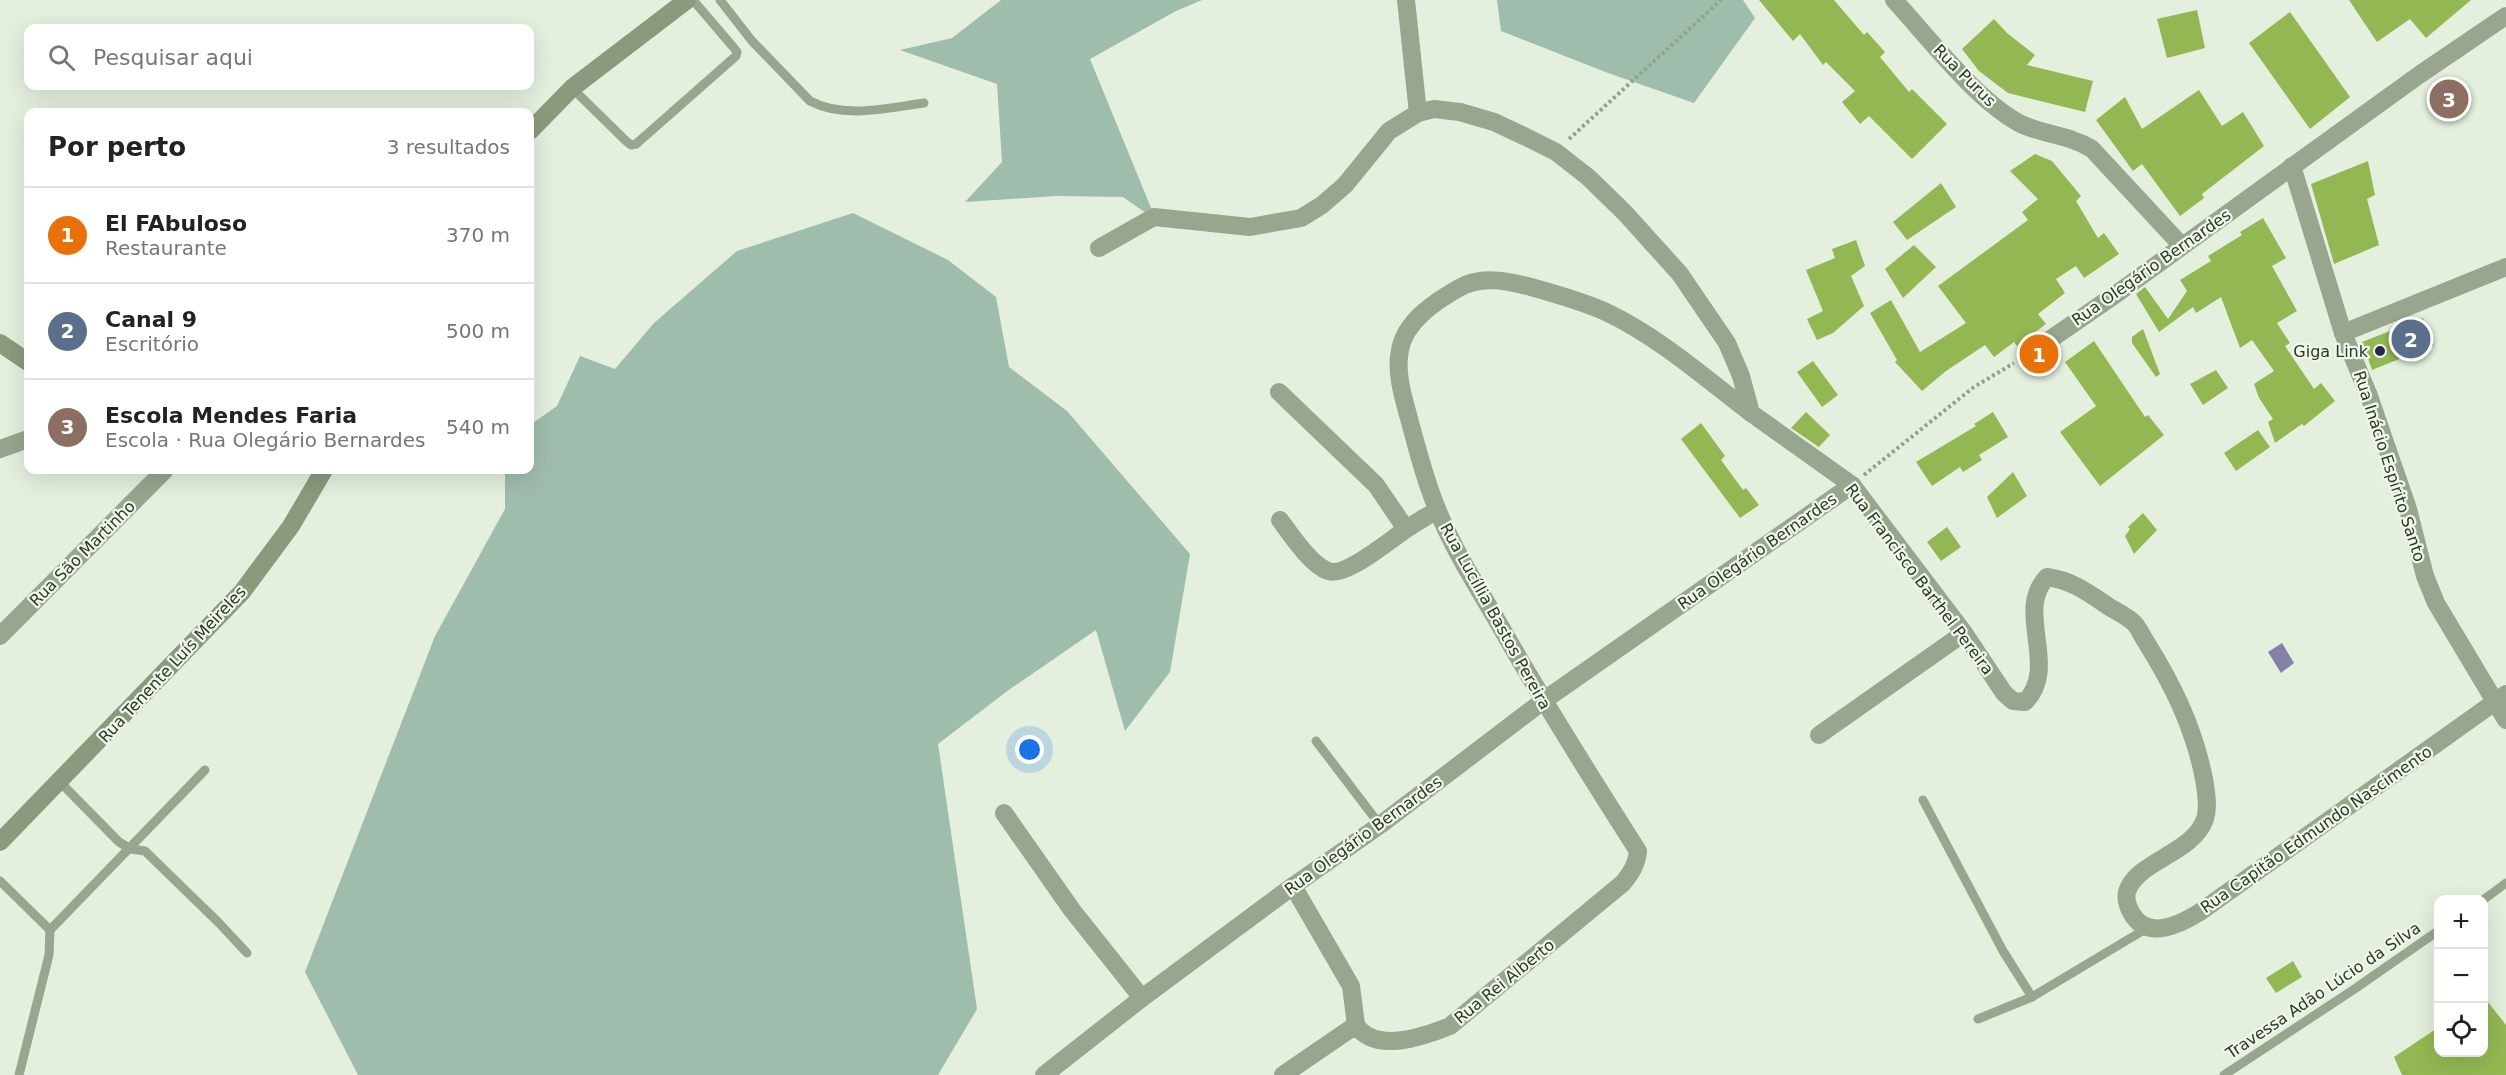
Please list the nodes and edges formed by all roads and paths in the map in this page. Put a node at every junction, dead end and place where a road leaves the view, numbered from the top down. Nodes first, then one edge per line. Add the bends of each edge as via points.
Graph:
1 (687, 0) edge
2 (693, 0) edge
3 (720, 0) edge
4 (1406, 0) edge
5 (1721, 0) edge
6 (1894, 0) edge
7 (2506, 16) edge
8 (572, 88) junction
9 (924, 103) dead end
10 (1418, 113) junction
11 (534, 126) edge
12 (1556, 152) junction
13 (2292, 166) junction
14 (2182, 246) junction
15 (1099, 248) dead end
16 (2506, 267) edge
17 (2343, 333) junction
18 (0, 343) edge
19 (2030, 354) joint
20 (24, 359) edge
21 (1279, 392) dead end
22 (1751, 413) junction
23 (24, 441) edge
24 (0, 449) edge
25 (161, 474) edge
26 (322, 474) edge
27 (1852, 485) junction
28 (1437, 510) junction
29 (1280, 520) dead end
30 (1406, 529) junction
31 (1964, 633) junction
32 (0, 636) edge
33 (2500, 698) edge
34 (1543, 701) junction
35 (2506, 720) edge
36 (1818, 735) dead end
37 (1316, 741) dead end
38 (205, 770) dead end
39 (60, 782) junction
40 (1923, 800) dead end
41 (1004, 813) dead end
42 (1380, 825) junction
43 (0, 842) edge
44 (131, 849) junction
45 (1638, 851) joint
46 (0, 881) edge
47 (2506, 883) edge
48 (1293, 886) junction
49 (2488, 896) edge
50 (2149, 927) junction
51 (50, 930) junction
52 (2434, 933) edge
53 (247, 953) dead end
54 (2032, 997) junction
55 (1142, 998) junction
56 (1978, 1019) dead end
57 (1356, 1025) junction
58 (19, 1075) edge
59 (1044, 1075) edge
60 (1282, 1075) edge
61 (2224, 1075) edge

1 - 8 main road
2 - 8 lane via 734,48 736,56 636,144 626,141
3 - 9 lane via 752,41 810,100 821,106 867,111
4 - 10 street
5 - 12 path
6 - 14 street, Rua Purus via 1985,99 2021,124 2078,140 2092,149
7 - 13 street, Rua Olegário Bernardes
8 - 11 main road
10 - 12 street via 1434,109 1460,112 1494,122
10 - 15 street via 1389,131 1346,185 1301,218 1250,227 1154,217
12 - 22 street via 1625,213 1680,274 1727,343
13 - 14 street, Rua Olegário Bernardes
13 - 17 street, Rua Inácio Espírito Santo
14 - 19 street, Rua Olegário Bernardes
16 - 17 street
17 - 33 street, Rua Inácio Espírito Santo via 2408,509 2436,603
18 - 20 main road
19 - 27 path, Rua Olegário Bernardes via 1974,387
21 - 30 street via 1376,485
22 - 27 street, Rua Francisco Barthel Pereira
22 - 28 street, Rua Lucíllia Bastos Pereira via 1646,334 1605,311 1515,283 1481,280 1466,284 1421,315 1404,335 1399,351 1398,370 1408,412
23 - 24 street
25 - 32 street, Rua São Martinho
26 - 39 main road, Rua Tenente Luís Meireles via 291,526 242,592
27 - 31 street, Rua Francisco Barthel Pereira
27 - 34 street, Rua Olegário Bernardes
28 - 30 street
28 - 34 street, Rua Lucíllia Bastos Pereira
29 - 30 street via 1314,561 1336,573
31 - 36 street
31 - 50 street, Rua Francisco Barthel Pereira via 2004,693 2013,701 2025,702 2035,692 2038,681 2034,608 2036,593 2047,577 2086,591 2135,623 2188,718 2202,769 2207,808 2205,821 2186,844 2138,876 2127,891 2126,901 2135,918
33 - 35 street, Rua Inácio Espírito Santo
33 - 50 street, Rua Capitão Edmundo Nascimento via 2200,912 2172,926
34 - 42 street, Rua Olegário Bernardes
34 - 45 street, Rua Lucíllia Bastos Pereira
37 - 42 lane
38 - 44 lane
39 - 43 main road, Rua Tenente Luís Meireles
39 - 44 lane via 119,842
40 - 54 lane via 2002,951
41 - 55 street via 1072,910
42 - 48 street, Rua Olegário Bernardes
44 - 51 lane
44 - 53 lane via 145,851
45 - 57 street, Rua Rei Alberto via 1635,866 1623,883 1450,1026 1378,1041 1368,1038
46 - 51 lane
47 - 49 lane
48 - 55 street, Rua Olegário Bernardes
48 - 57 street via 1351,986
50 - 54 lane
51 - 58 lane via 49,955
52 - 61 lane, Travessa Adão Lúcio da Silva
54 - 56 lane
55 - 59 street, Rua Olegário Bernardes
57 - 60 street

